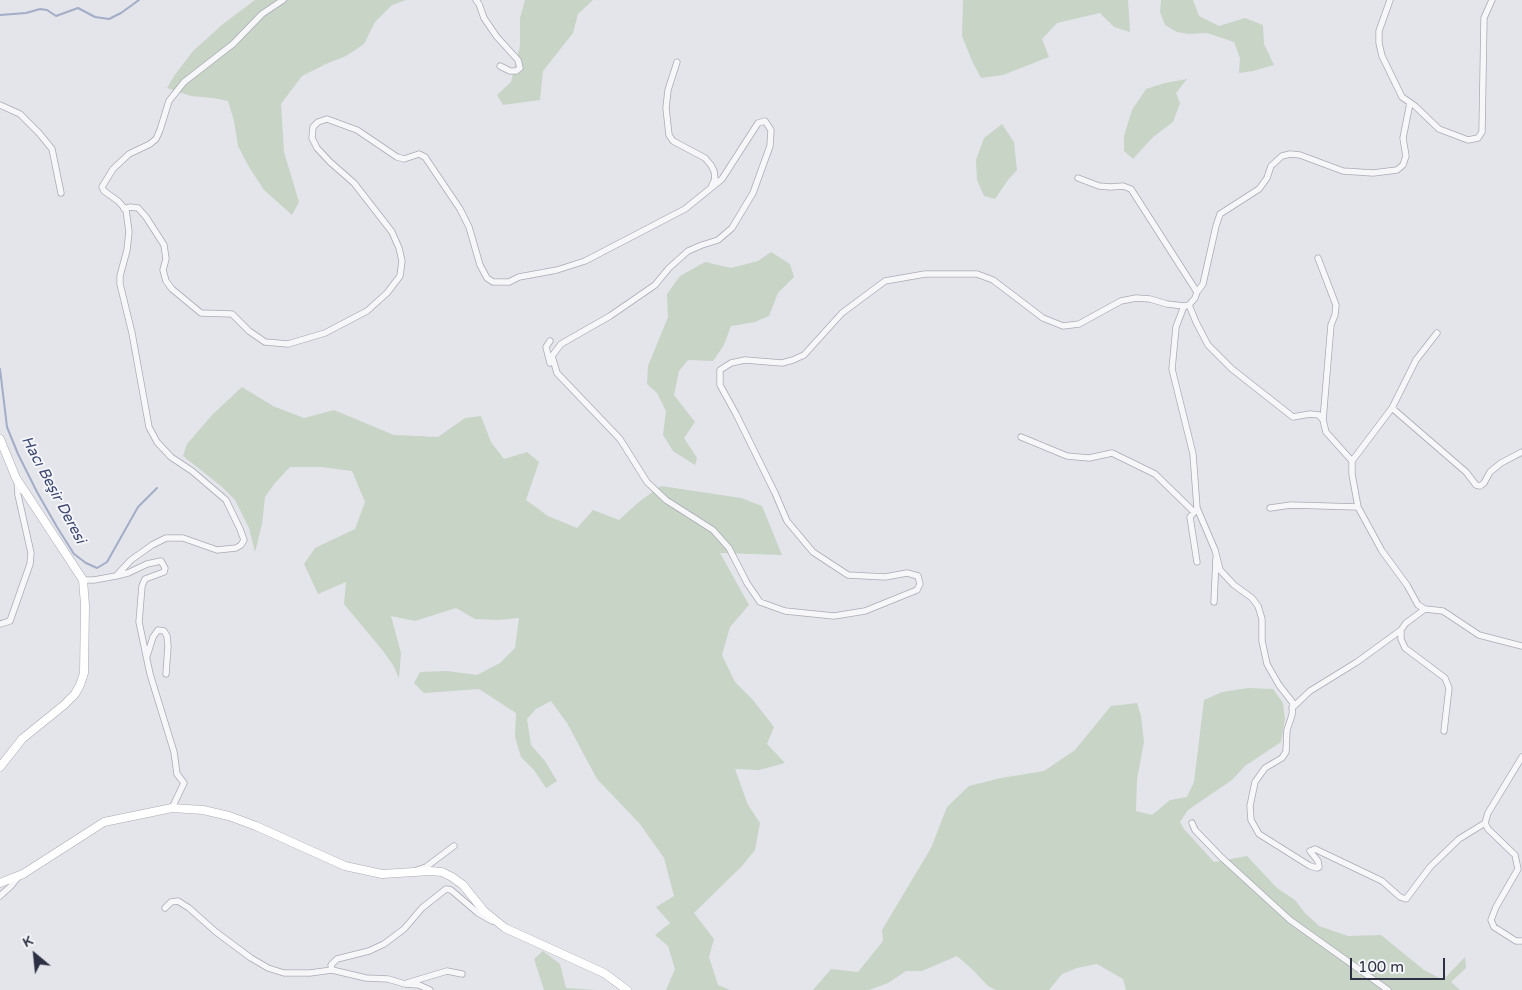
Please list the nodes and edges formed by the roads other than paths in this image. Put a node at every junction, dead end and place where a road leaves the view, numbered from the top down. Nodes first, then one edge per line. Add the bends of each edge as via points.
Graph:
1 (283, 0) edge
2 (476, 0) edge
3 (1390, 0) edge
4 (1492, 0) edge
5 (677, 62) dead end
6 (500, 66) dead end
7 (1410, 102) junction
8 (0, 105) edge
9 (1078, 178) dead end
10 (710, 189) junction
11 (61, 193) dead end
12 (124, 209) junction
13 (1318, 258) dead end
14 (1197, 292) junction
15 (1187, 306) junction
16 (1437, 333) dead end
17 (550, 341) dead end
18 (557, 373) junction
19 (1392, 408) junction
20 (1323, 420) junction
21 (1021, 438) dead end
22 (1, 442) edge
23 (1522, 452) edge
24 (1352, 460) junction
25 (16, 478) junction
26 (1358, 506) junction
27 (1270, 508) dead end
28 (1195, 510) junction
29 (1217, 556) junction
30 (1197, 562) dead end
31 (116, 576) junction
32 (83, 580) junction
33 (1214, 602) dead end
34 (1425, 609) junction
35 (0, 624) edge
36 (1401, 630) junction
37 (1522, 646) edge
38 (146, 658) junction
39 (166, 674) dead end
40 (1292, 708) junction
41 (1444, 731) dead end
42 (1522, 757) edge
43 (0, 767) edge
44 (172, 808) junction
45 (1192, 823) dead end
46 (1485, 823) junction
47 (454, 846) dead end
48 (410, 872) junction
49 (19, 876) junction
50 (0, 883) edge
51 (0, 896) edge
52 (165, 908) dead end
53 (505, 928) junction
54 (1522, 941) edge
55 (332, 970) junction
56 (462, 974) dead end
57 (405, 984) junction
58 (430, 990) edge
59 (627, 990) edge
60 (1388, 990) edge

1 - 12 street via 262,14 233,44 184,82 169,102 156,139 129,154 113,168 102,187
2 - 6 street via 484,18 518,60 520,68 516,71
3 - 7 street via 1379,31 1379,43 1402,97
4 - 7 street via 1484,18 1482,132 1478,138 1468,140 1439,129
5 - 10 street via 668,90 668,135 684,149 705,158 712,165 715,179
7 - 14 street via 1403,138 1406,156 1397,170 1373,173 1343,171 1300,155 1282,156 1271,166 1268,178 1259,188 1220,214 1203,284
8 - 11 street via 20,114 52,149
9 - 14 street via 1099,186 1131,189
10 - 12 street via 685,209 585,261 509,282 492,282 480,265 460,209 425,157 419,154 404,159 397,157 357,130 327,119 318,122 313,127 312,138 318,148 354,183 392,232 402,261 400,276 367,311 325,334 288,344 265,342 232,314 201,312 172,289 164,270 164,245 138,208
10 - 18 street via 722,178 758,123 765,121 771,130 770,146 753,193 732,228 718,240 688,251 639,298 560,344 552,356
12 - 31 street via 129,232 120,284 148,427 171,457 226,500 244,540 236,548 217,550 183,538 166,538 131,560
13 - 20 street via 1336,305 1331,325
14 - 15 street via 1196,298
15 - 18 street via 1136,298 1121,301 1079,324 1063,326 1043,318 993,280 977,274 925,274 885,281 842,313 804,355 782,363 744,360 720,370 720,385 787,521 813,552 848,575 885,577 907,573 918,576 920,584 917,590 865,611 834,616 785,611 760,602 729,548 713,530 666,500 647,482 620,439
15 - 20 street via 1208,345 1232,369 1293,417 1319,414
15 - 28 street via 1176,327 1172,369 1193,454
16 - 19 street via 1416,360
17 - 18 street via 546,347 551,366
19 - 23 street via 1466,472 1476,485 1480,486 1490,472
19 - 24 street
20 - 24 street via 1326,432
21 - 28 street via 1066,456 1090,458 1112,453 1154,474
22 - 25 main road
24 - 26 street
25 - 32 main road
25 - 35 street via 31,553 30,564 10,621
26 - 27 street
26 - 34 street via 1382,551 1415,601
28 - 29 street
28 - 30 street via 1190,518
29 - 33 street
29 - 40 street via 1220,570 1258,606 1267,664 1293,703
31 - 32 street
31 - 38 street via 147,564 161,561 164,564 164,572 146,579 142,586 140,622
32 - 43 main road via 84,673 80,684 64,705 22,739
34 - 36 street
34 - 37 street via 1443,611 1479,635
36 - 40 street via 1358,662 1310,691
36 - 41 street via 1405,648 1445,678 1449,688
38 - 39 street via 153,636 158,630 164,631 168,646
38 - 44 street via 174,752 177,774 184,783
40 - 46 street via 1286,752 1255,782 1251,820 1259,834 1310,866 1319,866 1310,850 1315,849 1382,881 1406,899 1430,867 1459,839
42 - 46 street
44 - 48 main road via 229,816 345,866 382,874
44 - 49 main road via 104,822
45 - 60 street via 1220,856 1290,920
46 - 54 street via 1515,855 1518,869 1491,920 1494,927 1516,941
47 - 48 street via 426,867
48 - 53 main road via 442,872 452,876 484,911
49 - 50 main road
49 - 51 street
52 - 55 street via 178,901 268,968 284,973
53 - 55 street via 446,889 384,944 336,959 331,965
53 - 59 main road via 604,973
55 - 57 street
56 - 57 street via 446,971
57 - 58 street

